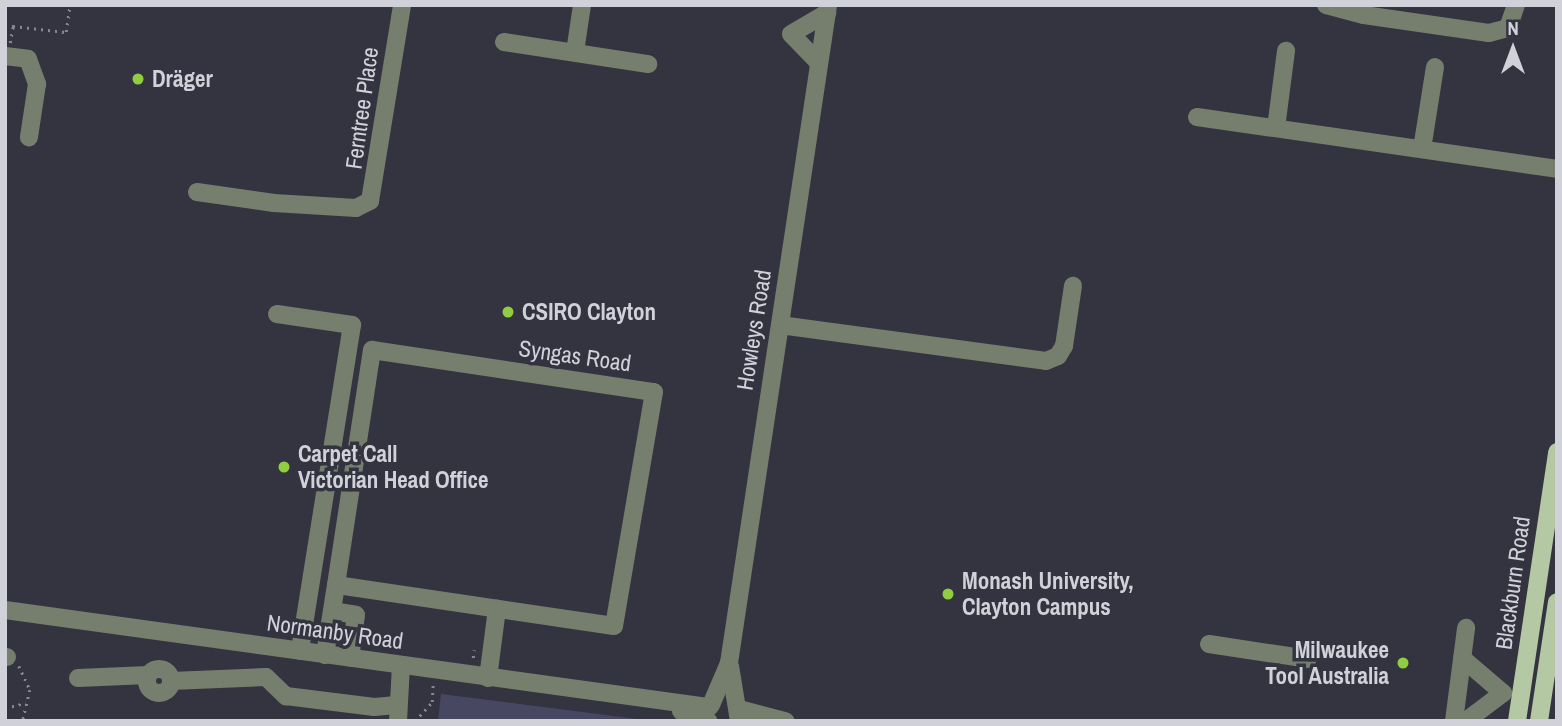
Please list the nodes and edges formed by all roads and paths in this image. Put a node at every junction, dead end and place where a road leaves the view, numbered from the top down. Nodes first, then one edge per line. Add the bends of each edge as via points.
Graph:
1 (70, 5) edge
2 (402, 5) edge
3 (582, 5) edge
4 (1326, 5) edge
5 (1516, 5) edge
6 (827, 9) edge
7 (5, 25) edge
8 (13, 26) junction
9 (504, 42) dead end
10 (1286, 51) dead end
11 (575, 52) junction
12 (7, 56) edge
13 (819, 63) junction
14 (648, 64) dead end
15 (1435, 67) dead end
16 (1196, 117) dead end
17 (1276, 128) junction
18 (29, 136) dead end
19 (1422, 149) junction
20 (1557, 169) edge
21 (197, 192) dead end
22 (1073, 285) dead end
23 (277, 314) dead end
24 (780, 325) junction
25 (1557, 452) edge
26 (336, 585) junction
27 (1557, 602) edge
28 (498, 609) junction
29 (5, 610) edge
30 (332, 611) junction
31 (1466, 628) dead end
32 (1209, 644) dead end
33 (271, 647) junction
34 (474, 650) dead end
35 (300, 652) junction
36 (325, 655) junction
37 (1553, 656) edge
38 (10, 658) edge
39 (350, 658) junction
40 (473, 658) dead end
41 (1462, 658) junction
42 (1308, 659) dead end
43 (729, 663) junction
44 (401, 666) junction
45 (435, 671) junction
46 (266, 677) junction
47 (78, 678) dead end
48 (488, 678) junction
49 (1503, 693) junction
50 (1521, 696) junction
51 (25, 703) junction
52 (5, 708) edge
53 (738, 711) edge
54 (397, 713) edge
55 (709, 713) edge
56 (777, 720) edge
57 (23, 721) edge
58 (415, 721) edge
59 (785, 721) edge
60 (1454, 721) edge
61 (1466, 721) edge
62 (1517, 721) edge
63 (1539, 721) edge

1 - 8 path via 66,32
2 - 21 street, Ferntree Place via 370,201 356,208
3 - 11 street
4 - 5 street via 1364,15 1500,33 1514,20
6 - 13 street, Howleys Road
6 - 13 street via 791,34
7 - 8 path
8 - 12 path
9 - 11 street
10 - 17 street
11 - 14 street
12 - 18 street via 28,59 37,84
13 - 24 street, Howleys Road
15 - 19 street
16 - 17 street
17 - 19 street
19 - 20 street
22 - 24 street via 1064,346 1058,356 1046,361
23 - 35 street via 352,326
24 - 43 street, Howleys Road
25 - 50 main road, Blackburn Road
26 - 28 street, Syngas Road
26 - 28 street, Syngas Road via 372,350 654,392 614,626
26 - 30 street, Syngas Road
27 - 37 main road, Blackburn Road
28 - 48 street
29 - 33 street, Normanby Road
30 - 36 street, Syngas Road
30 - 39 street via 356,615
31 - 41 street
32 - 42 street
33 - 35 street, Normanby Road
33 - 46 street
34 - 40 path
35 - 36 street, Normanby Road
36 - 39 street, Normanby Road
37 - 63 main road, Blackburn Road
38 - 51 path via 30,690
39 - 44 street, Normanby Road
41 - 49 street
41 - 60 street
43 - 53 street, Howleys Road
43 - 55 street, Howleys Road
44 - 45 street, Normanby Road
44 - 54 street
45 - 48 street, Normanby Road
45 - 58 path via 432,702
46 - 47 street via 171,681 165,691 157,693 150,689 148,675
46 - 54 street via 286,696
48 - 55 street, Normanby Road
49 - 50 street
49 - 61 street
50 - 62 main road, Blackburn Road
51 - 52 path
51 - 57 path
53 - 55 street via 720,699
53 - 56 street
56 - 59 street

